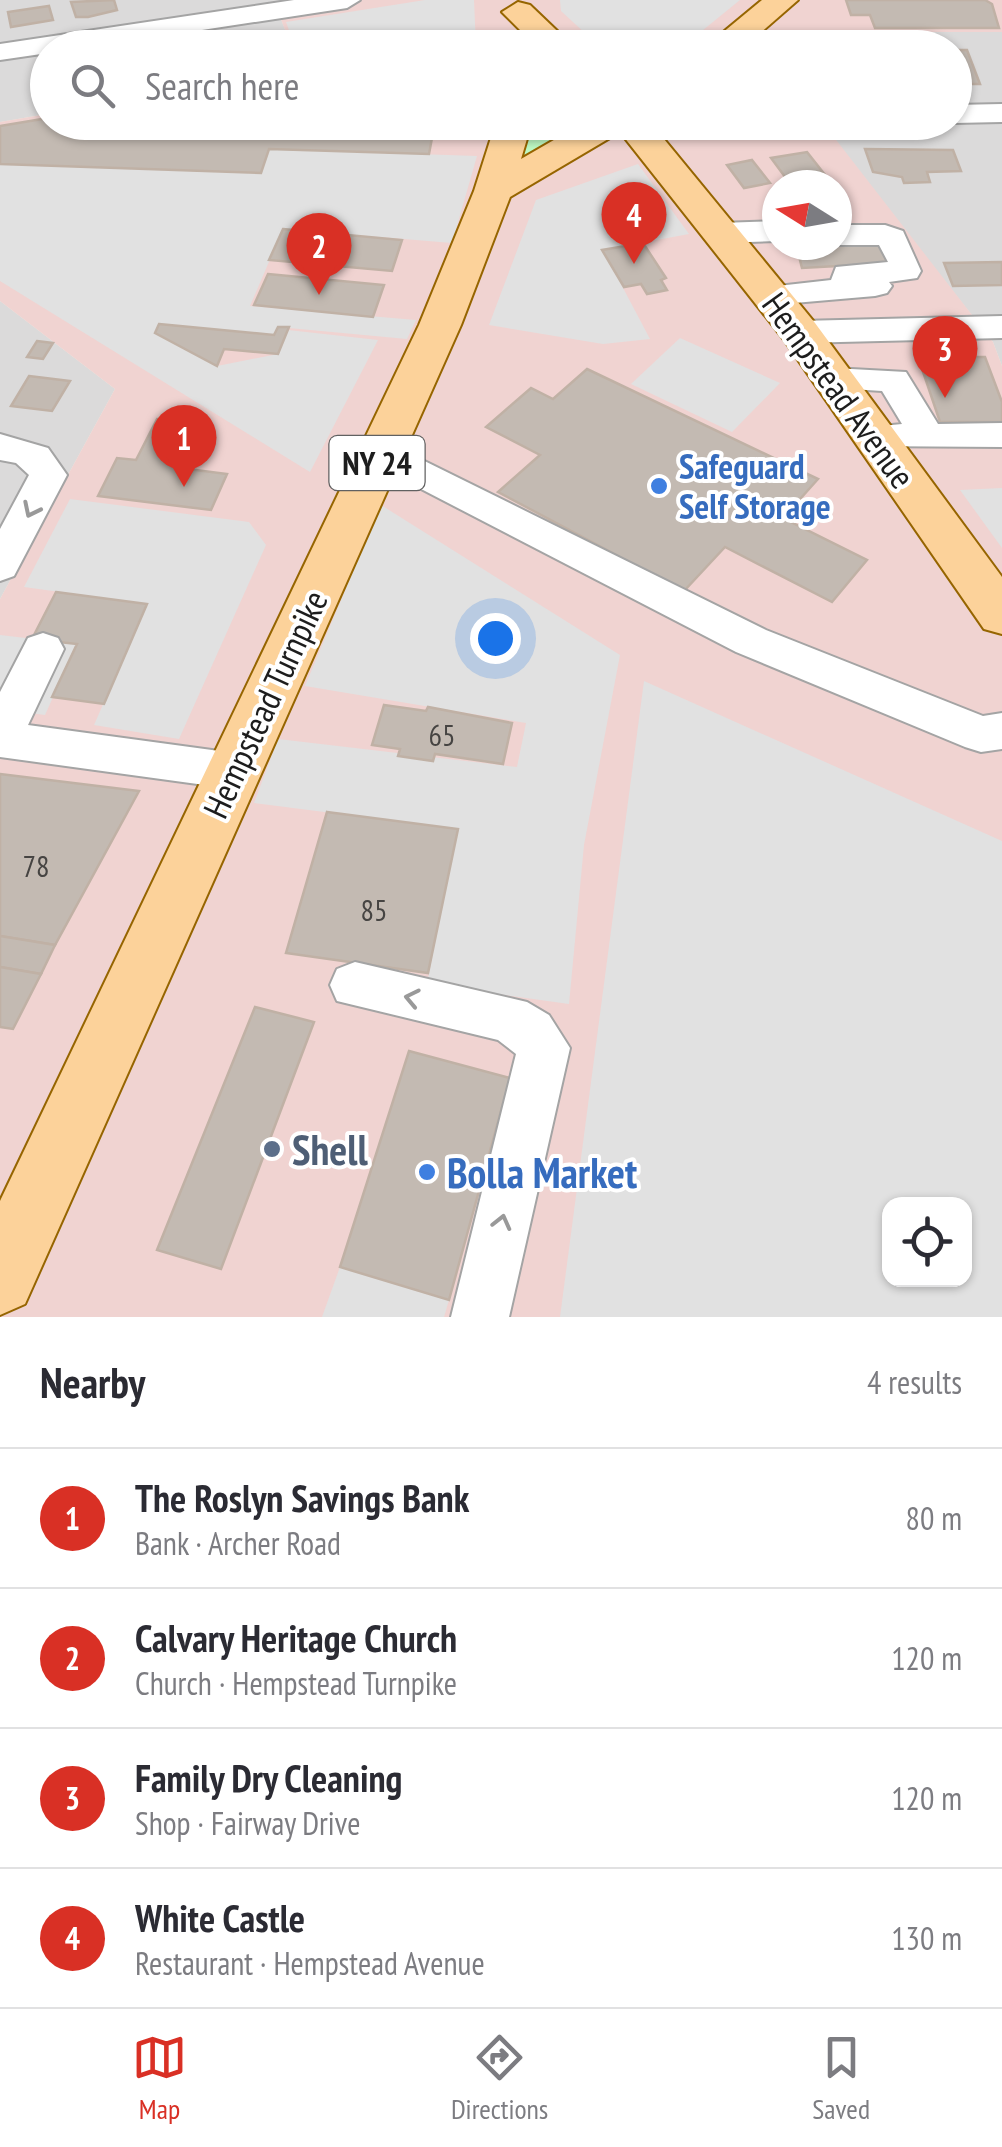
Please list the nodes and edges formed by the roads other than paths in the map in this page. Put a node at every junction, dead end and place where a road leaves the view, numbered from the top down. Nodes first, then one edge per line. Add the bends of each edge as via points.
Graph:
1 (347, 0) edge
2 (782, 0) edge
3 (516, 6) edge
4 (147, 30) edge
5 (540, 30) edge
6 (744, 30) edge
7 (30, 48) edge
8 (0, 52) edge
9 (1002, 113) edge
10 (972, 114) edge
11 (509, 140) edge
12 (581, 140) edge
13 (645, 140) edge
14 (493, 191) junction
15 (762, 232) edge
16 (852, 232) edge
17 (720, 233) junction
18 (920, 283) dead end
19 (847, 287) junction
20 (771, 296) junction
21 (1002, 327) edge
22 (800, 332) junction
23 (834, 379) junction
24 (928, 435) junction
25 (1002, 436) edge
26 (875, 437) junction
27 (17, 452) edge
28 (382, 453) junction
29 (0, 566) edge
30 (998, 603) edge
31 (43, 649) dead end
32 (0, 737) edge
33 (995, 740) edge
34 (234, 772) junction
35 (355, 986) dead end
36 (18, 1198) edge
37 (0, 1280) edge
38 (480, 1317) edge

1 - 4 street
2 - 6 main road
3 - 5 main road
7 - 8 street
9 - 10 street
11 - 14 main road, Hempstead Turnpike / NY 24
12 - 14 main road
13 - 17 main road, Hempstead Avenue
14 - 28 main road, Hempstead Turnpike / NY 24
15 - 17 street
16 - 19 street via 892,238 908,267 848,274
17 - 20 main road, Hempstead Avenue
18 - 19 street
19 - 20 street
20 - 22 main road, Hempstead Avenue
21 - 22 street
22 - 23 main road, Hempstead Avenue
23 - 24 street via 894,380
23 - 26 main road, Hempstead Avenue
24 - 25 street
24 - 26 street
26 - 30 main road, Hempstead Avenue
27 -> 29 street via 43,462 48,475
28 - 33 street via 751,641
28 - 34 main road, Hempstead Turnpike / NY 24
31 - 32 street
32 - 34 street
34 - 36 main road, Hempstead Turnpike / NY 24
38 -> 35 street via 544,1048 509,1019
36 - 37 main road, Hempstead Turnpike / NY 24

